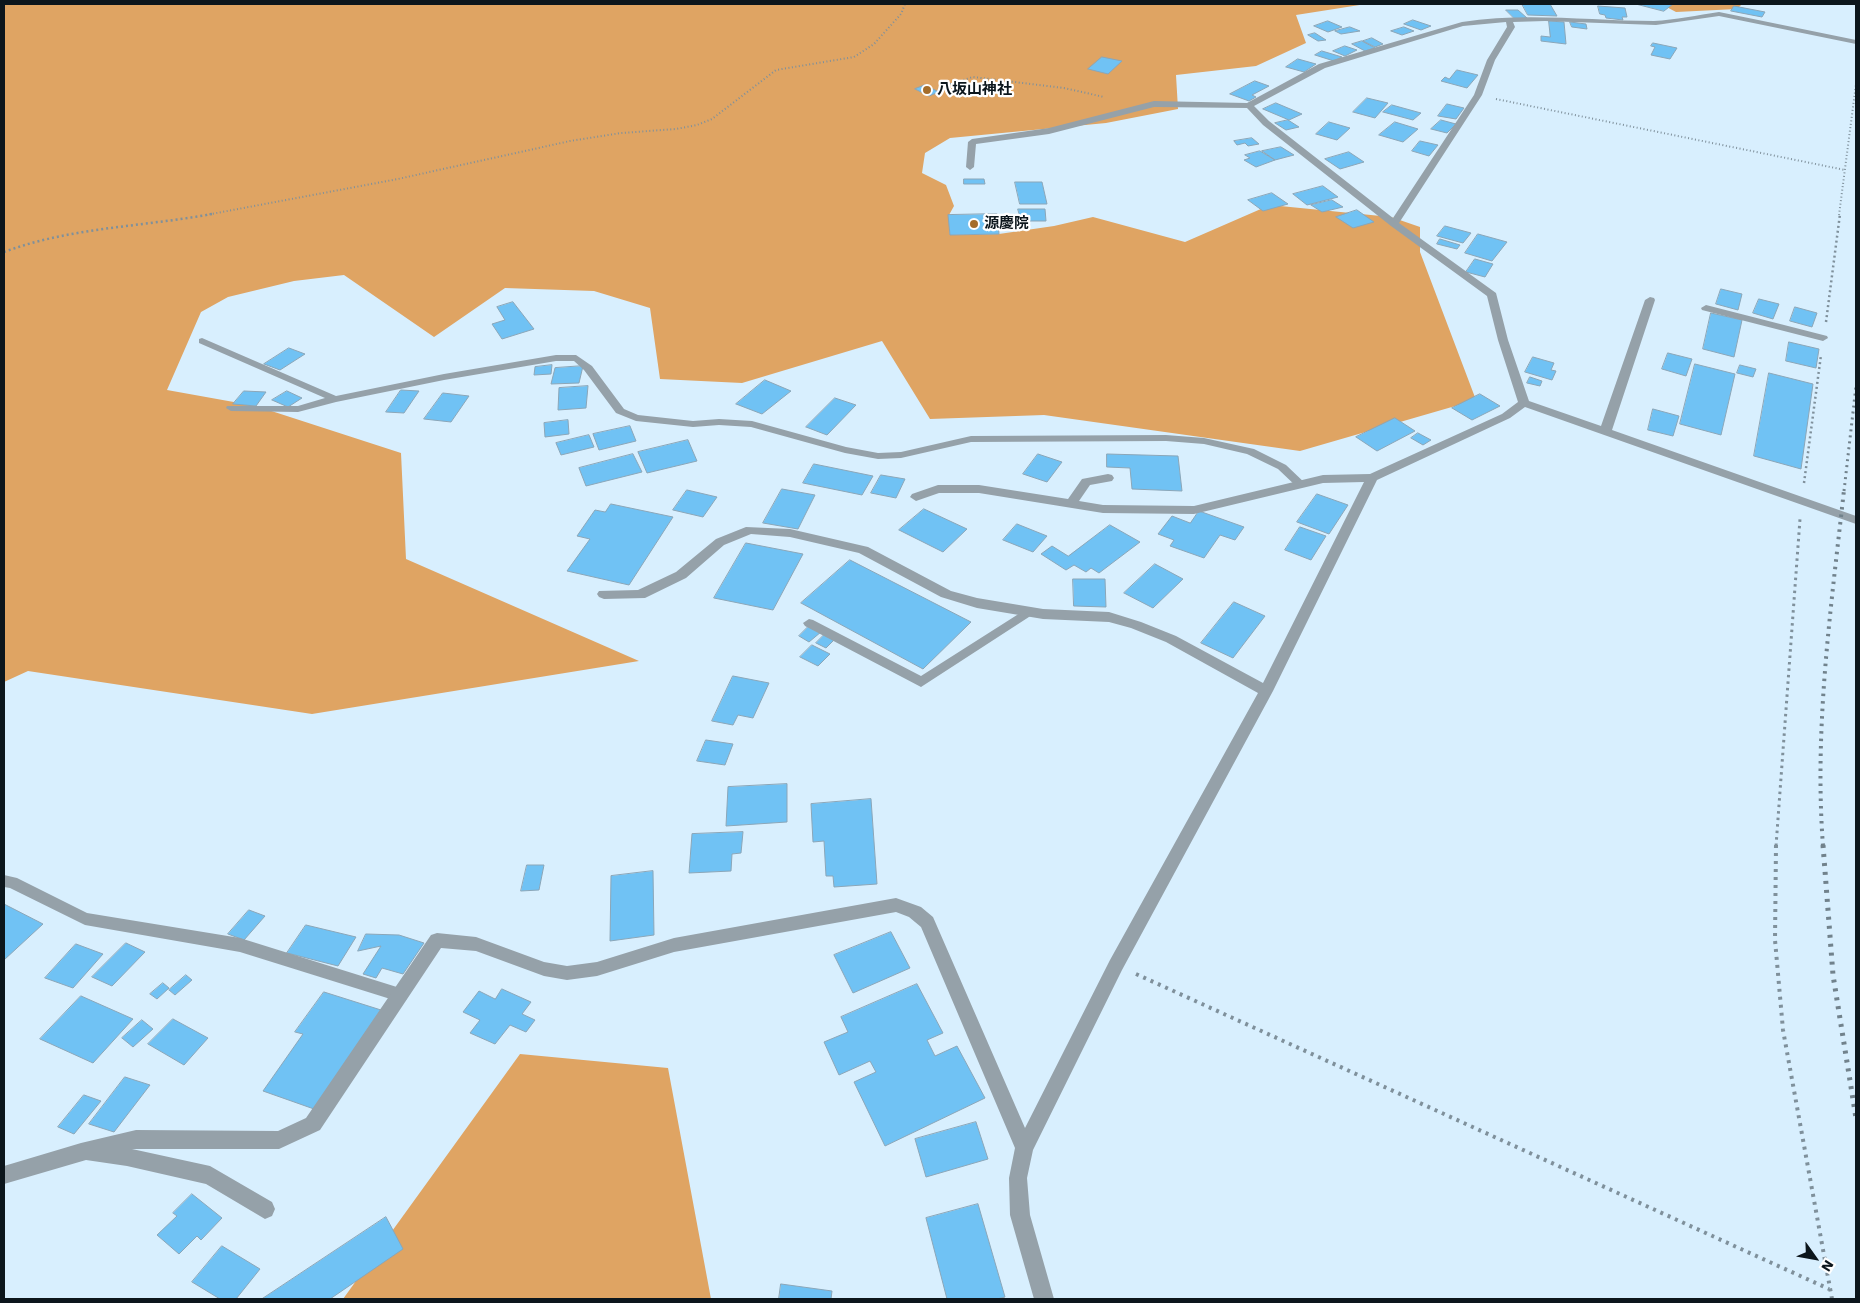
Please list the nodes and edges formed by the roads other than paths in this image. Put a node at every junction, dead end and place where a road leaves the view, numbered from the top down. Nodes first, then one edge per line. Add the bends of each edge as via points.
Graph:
1 (1508, 21) junction
2 (1856, 42) edge
3 (1249, 106) junction
4 (970, 167) dead end
5 (1394, 224) junction
6 (1650, 300) dead end
7 (1706, 308) dead end
8 (1823, 338) road end
9 (202, 341) dead end
10 (335, 398) junction
11 (1524, 403) junction
12 (231, 408) dead end
13 (1605, 432) junction
14 (1108, 478) dead end
15 (1372, 478) junction
16 (1301, 485) junction
17 (916, 497) dead end
18 (1070, 505) junction
19 (1856, 520) edge
20 (604, 594) dead end
21 (1028, 612) junction
22 (809, 623) dead end
23 (1266, 691) junction
24 (4, 880) edge
25 (400, 995) junction
26 (1024, 1148) junction
27 (82, 1152) junction
28 (4, 1175) edge
29 (265, 1209) dead end
30 (1044, 1299) edge

1 - 2 street via 1656,23 1719,14
1 - 3 street via 1462,24 1322,66
1 - 5 street via 1511,27 1482,76 1478,96
3 - 4 street via 1142,105 1049,131 972,142
3 - 5 street
5 - 11 street via 1492,295
6 - 13 street
7 - 8 street
9 - 10 lane
10 - 12 lane via 298,409
10 - 16 lane via 556,358 576,358 588,368 620,411 636,418 693,424 752,424 878,456 901,455 971,439 1166,438 1204,441 1250,451 1282,467
11 - 13 street
11 - 15 street via 1506,416
13 - 19 street
14 - 18 street via 1086,482
15 - 16 street via 1323,479
15 - 23 street
16 - 18 street via 1194,510 1103,509
17 - 18 street via 938,489 980,490
20 - 21 street via 640,595 681,575 720,542 750,530 790,533 863,550 946,594
21 - 22 lane via 921,682
21 - 23 street via 1109,617 1136,625 1172,639
23 - 26 street via 1116,965
24 - 25 lane via 85,919 240,945
25 - 26 street via 437,940 476,944 544,969 568,973 597,969 674,945 896,905 914,912 927,922
25 - 27 street via 313,1124 279,1140 136,1139
26 - 30 street via 1018,1178 1020,1215
27 - 28 street
27 - 29 street via 127,1157 210,1175

